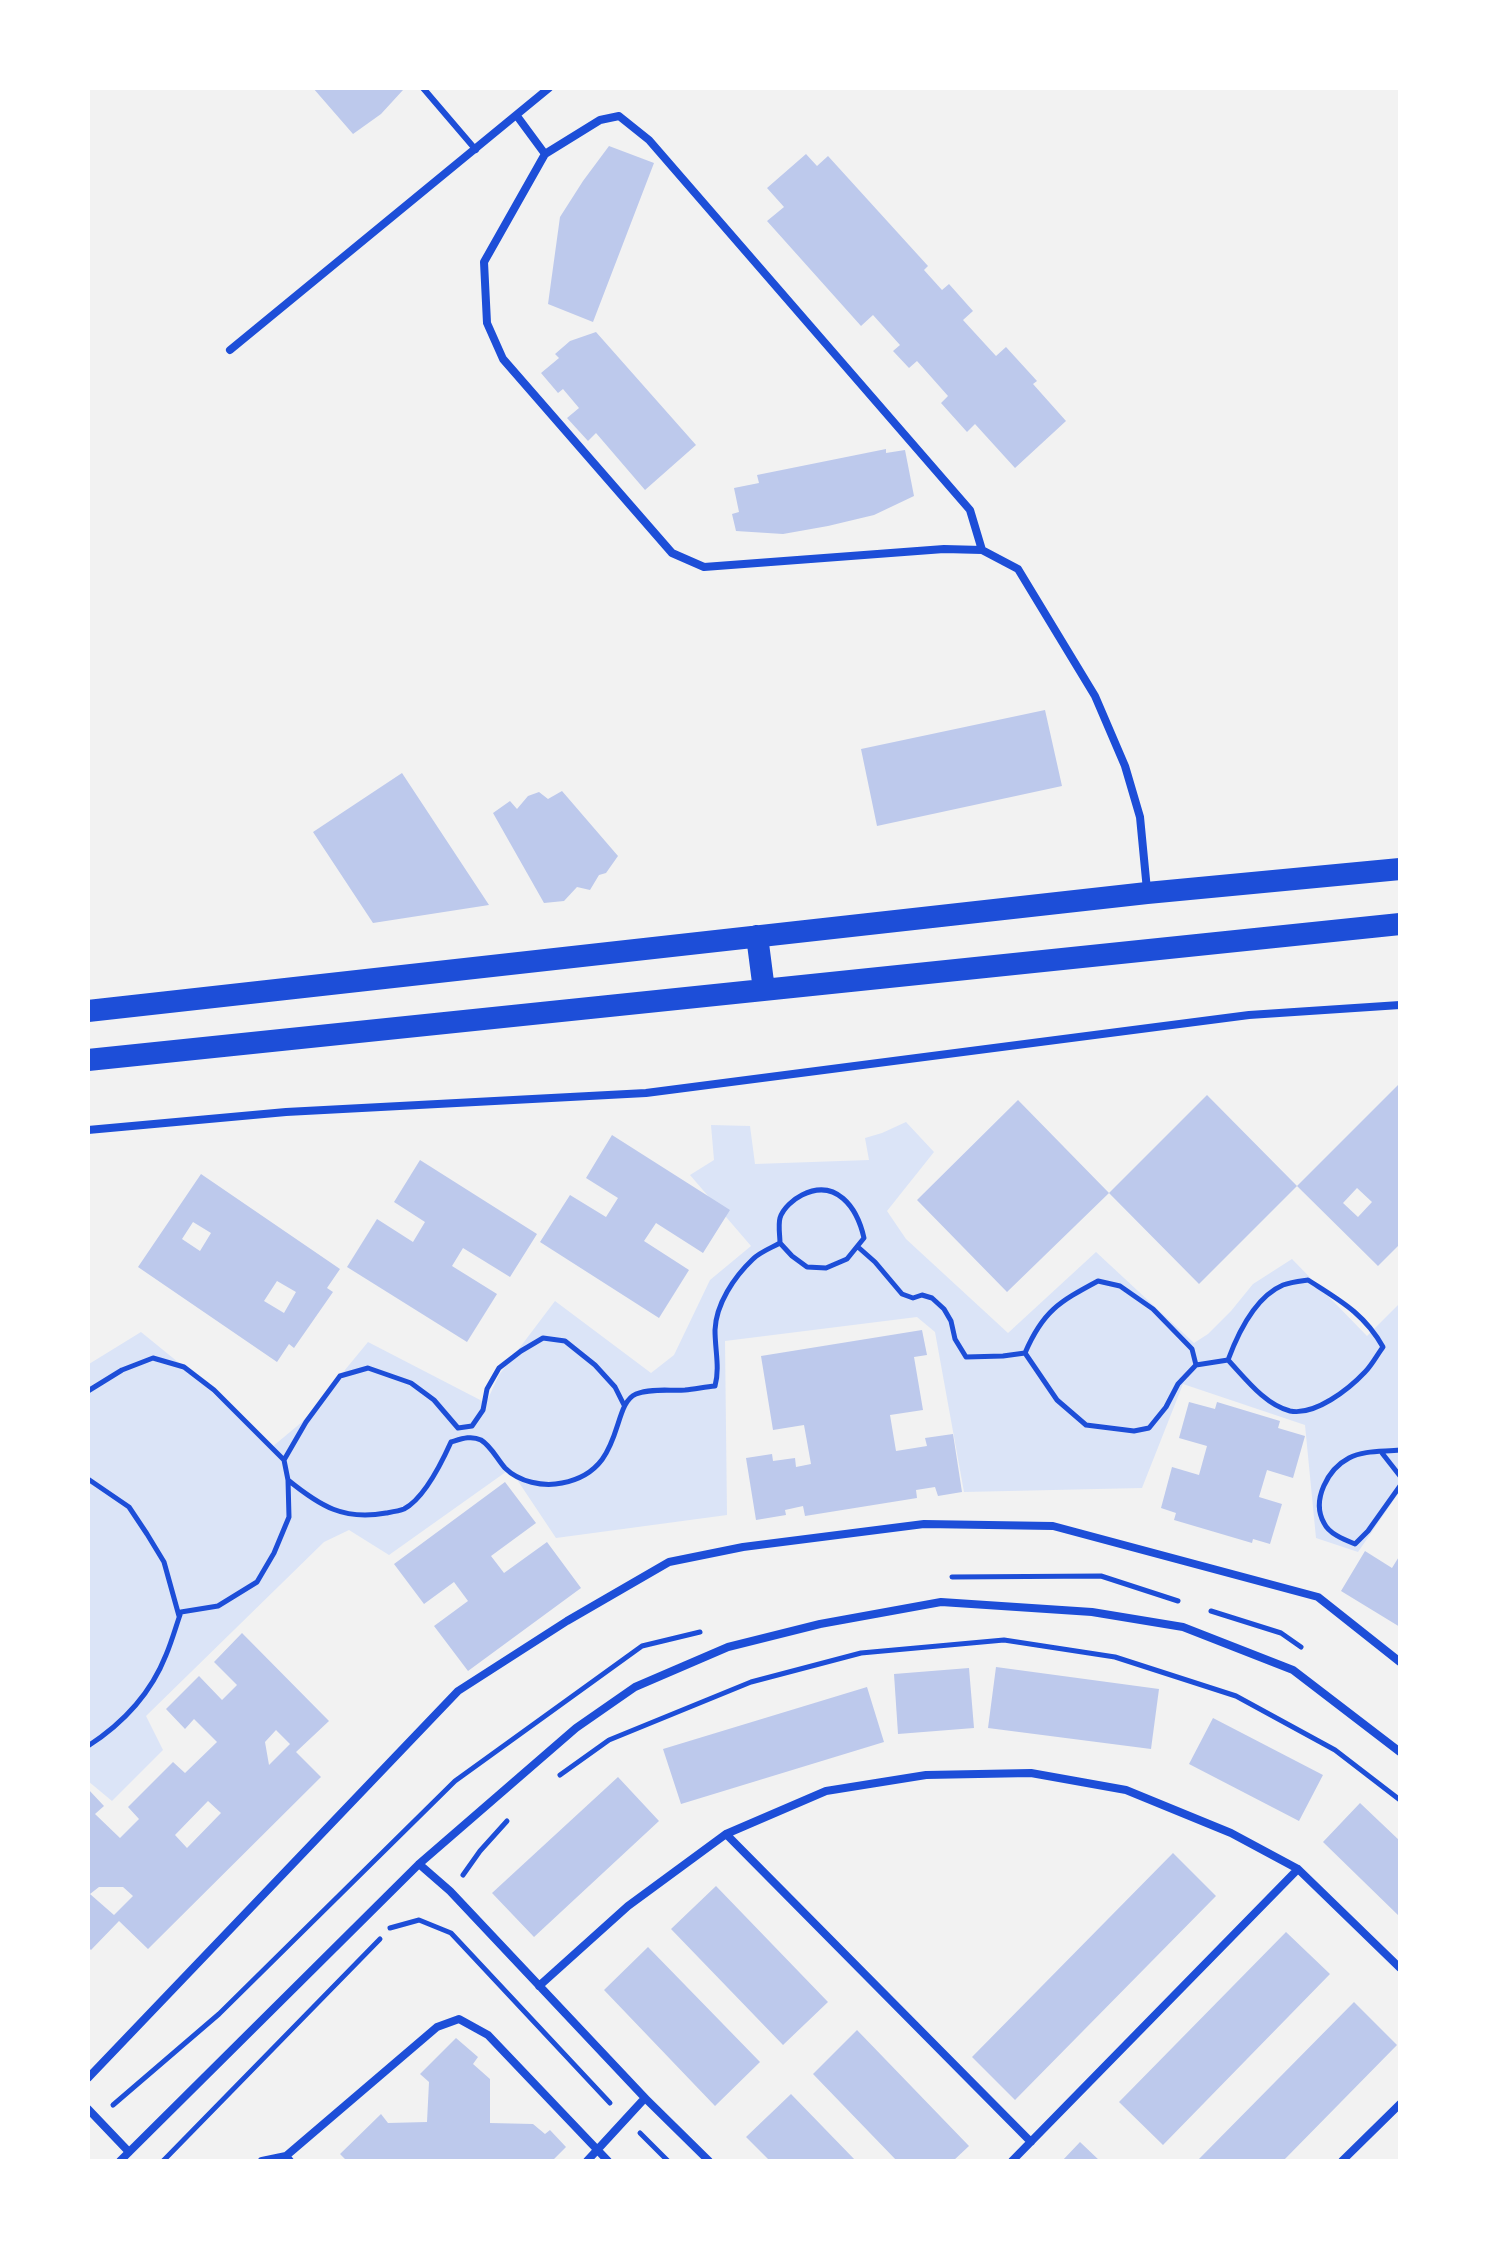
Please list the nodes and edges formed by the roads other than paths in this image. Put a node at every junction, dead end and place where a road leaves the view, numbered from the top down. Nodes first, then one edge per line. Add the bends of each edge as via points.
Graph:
1 (423, 88) edge
2 (549, 88) edge
3 (517, 116) junction
4 (476, 150) junction
5 (545, 154) junction
6 (230, 350) dead end
7 (982, 550) junction
8 (1400, 869) edge
9 (1147, 893) junction
10 (1400, 924) edge
11 (757, 936) junction
12 (764, 990) junction
13 (1400, 1005) edge
14 (88, 1011) edge
15 (88, 1060) edge
16 (88, 1130) edge
17 (1400, 1662) edge
18 (1400, 1752) edge
19 (726, 1834) junction
20 (419, 1864) junction
21 (1298, 1869) junction
22 (1400, 1968) edge
23 (539, 1986) junction
24 (88, 2078) edge
25 (645, 2098) junction
26 (1400, 2104) edge
27 (88, 2109) edge
28 (1031, 2142) junction
29 (597, 2150) junction
30 (129, 2152) junction
31 (288, 2159) edge
32 (120, 2161) edge
33 (262, 2161) edge
34 (587, 2161) edge
35 (608, 2161) edge
36 (709, 2161) edge
37 (1012, 2161) edge
38 (1342, 2161) edge

1 - 4 lane
2 - 3 street
3 - 4 street
3 - 5 street
4 - 6 street
5 - 7 street via 600,120 619,116 649,140 970,510
5 - 7 street via 484,262 487,323 503,359 672,553 704,567
7 - 9 street via 1018,569 1095,696 1140,817
8 - 9 highway
9 - 11 highway
10 - 12 highway
11 - 12 highway
11 - 14 highway
12 - 15 highway
13 - 16 street via 1249,1015 646,1093 286,1112
17 - 24 street via 1318,1597 1053,1526 924,1524 669,1562 458,1691
18 - 20 street via 1293,1670 1183,1627 1092,1612 941,1602 728,1647 635,1687 576,1728
19 - 21 street via 826,1791 926,1775 1031,1773 1126,1790 1231,1833
19 - 23 street via 628,1906
19 - 28 street
20 - 23 street
20 - 30 street
21 - 22 street
21 - 28 street
23 - 25 street
25 - 29 street
25 - 36 street
26 - 38 street
27 - 30 street
28 - 37 street
29 - 31 street via 488,2035 459,2019 437,2027
29 - 34 street
29 - 35 street
30 - 32 street
31 - 33 street

